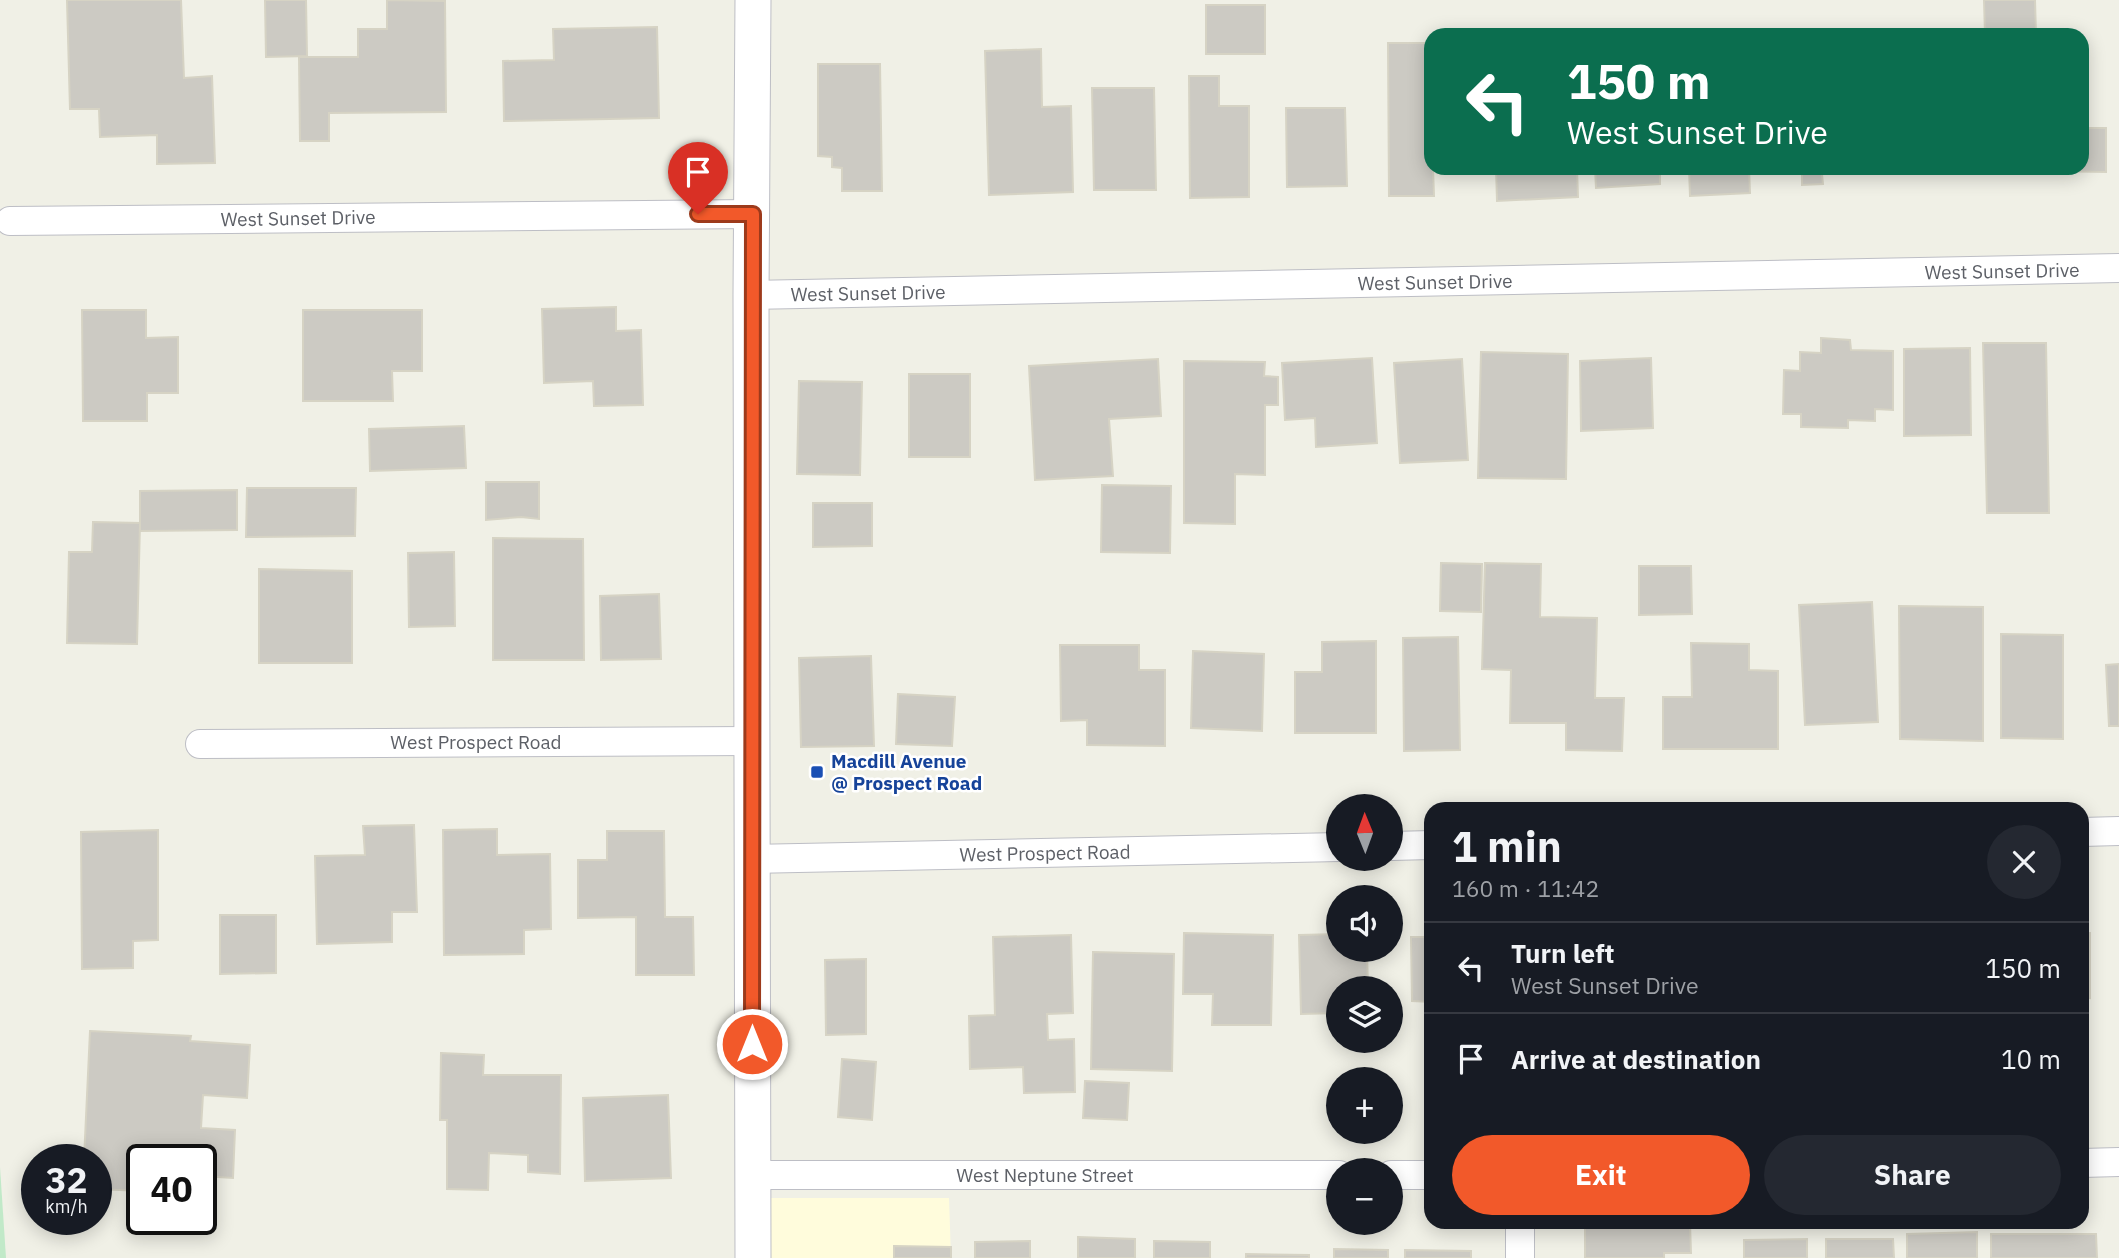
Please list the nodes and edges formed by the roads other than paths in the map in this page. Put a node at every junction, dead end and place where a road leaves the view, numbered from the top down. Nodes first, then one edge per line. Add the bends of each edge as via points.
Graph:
1 (754, 0) edge
2 (753, 214) junction
3 (10, 221) dead end
4 (2119, 268) edge
5 (751, 295) junction
6 (751, 741) junction
7 (200, 744) dead end
8 (2119, 831) edge
9 (2089, 832) edge
10 (1424, 845) edge
11 (1404, 846) edge
12 (1326, 847) edge
13 (751, 859) junction
14 (2119, 1162) edge
15 (2089, 1163) edge
16 (752, 1175) junction
17 (1326, 1175) edge
18 (1403, 1175) edge
19 (1424, 1175) edge
20 (1520, 1229) edge
21 (752, 1258) edge
22 (1520, 1258) edge

1 - 2 street
2 - 3 street, West Sunset Drive
2 - 5 street
4 - 5 street, West Sunset Drive
5 - 6 street
6 - 7 street, West Prospect Road
6 - 13 street
8 - 9 street
10 - 11 street
12 - 13 street, West Prospect Road
13 - 16 street
14 - 15 street
16 - 17 street, West Neptune Street
16 - 21 street
18 - 19 street
20 - 22 street

